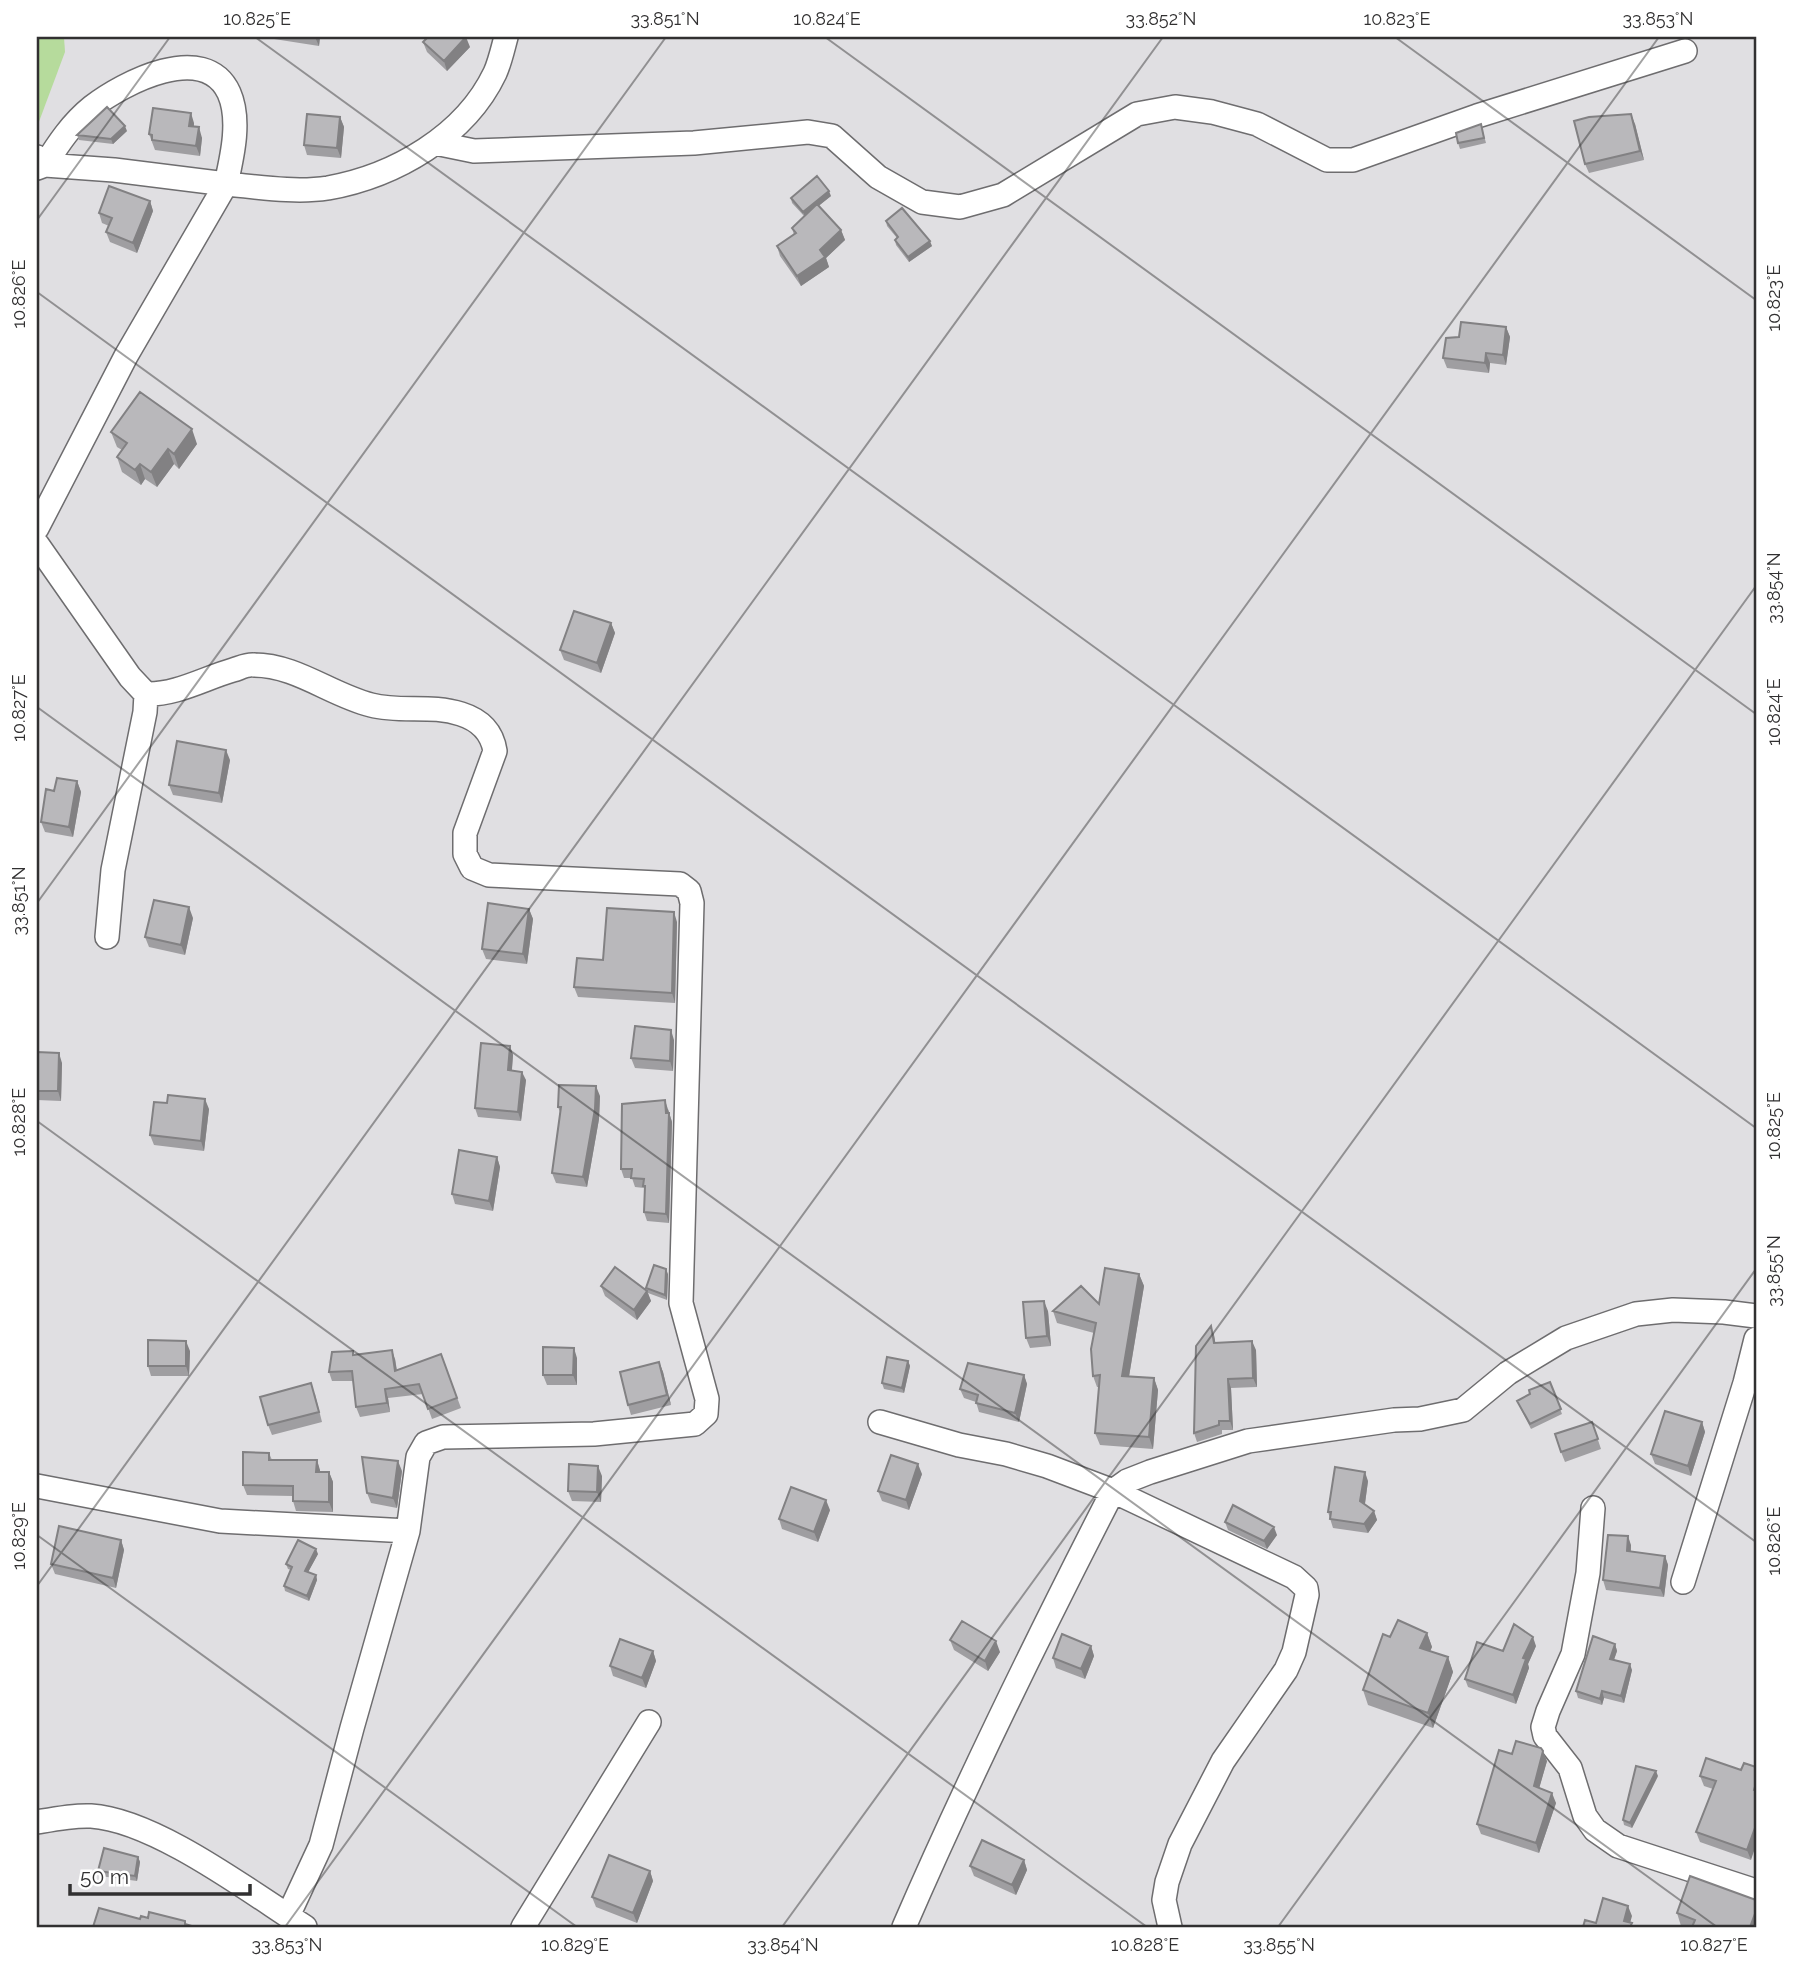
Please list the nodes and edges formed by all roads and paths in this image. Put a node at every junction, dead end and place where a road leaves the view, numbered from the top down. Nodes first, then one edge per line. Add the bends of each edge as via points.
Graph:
1 (506, 37) edge
2 (1685, 51) dead end
3 (435, 143) junction
4 (39, 163) edge
5 (226, 184) junction
6 (37, 528) edge
7 (37, 544) edge
8 (146, 694) junction
9 (107, 937) dead end
10 (1756, 1317) edge
11 (1756, 1339) edge
12 (880, 1422) dead end
13 (37, 1486) edge
14 (1112, 1491) junction
15 (1593, 1508) dead end
16 (408, 1531) junction
17 (1683, 1582) dead end
18 (649, 1722) dead end
19 (37, 1822) edge
20 (1756, 1891) edge
21 (296, 1922) edge
22 (523, 1927) edge
23 (904, 1927) edge
24 (1170, 1927) edge

1 - 3 street via 496,71 479,100
2 - 3 street via 1353,160 1327,160 1257,124 1212,112 1175,107 1138,114 1003,195 960,207 922,202 878,177 832,136 808,132 694,144 474,151
3 - 5 street via 376,175 326,188
4 - 5 street
4 - 5 street via 92,108 138,79 171,68 206,70 229,93 234,115
5 - 6 street via 127,356
7 - 8 street
8 - 9 street via 113,870
8 - 16 street via 162,695 251,664 278,668 370,705 462,714 487,730 495,751 465,833 465,854 472,868 489,875 680,884 689,891 681,1303 707,1399 706,1415 695,1424 594,1434 443,1437 426,1443 418,1458
10 - 14 street via 1673,1310 1636,1314 1566,1338 1519,1366 1462,1410 1248,1441 1150,1472
11 - 17 street
12 - 14 street via 1047,1466
13 - 16 street via 220,1521
14 - 23 street via 955,1809
14 - 24 street via 1294,1577 1307,1595 1286,1670 1223,1761 1180,1844 1164,1900
15 - 20 street via 1588,1573 1573,1654 1548,1711 1545,1736 1570,1768 1585,1816 1595,1830 1618,1846
16 - 21 street
18 - 22 street
19 - 21 street via 91,1816 148,1833 181,1848

